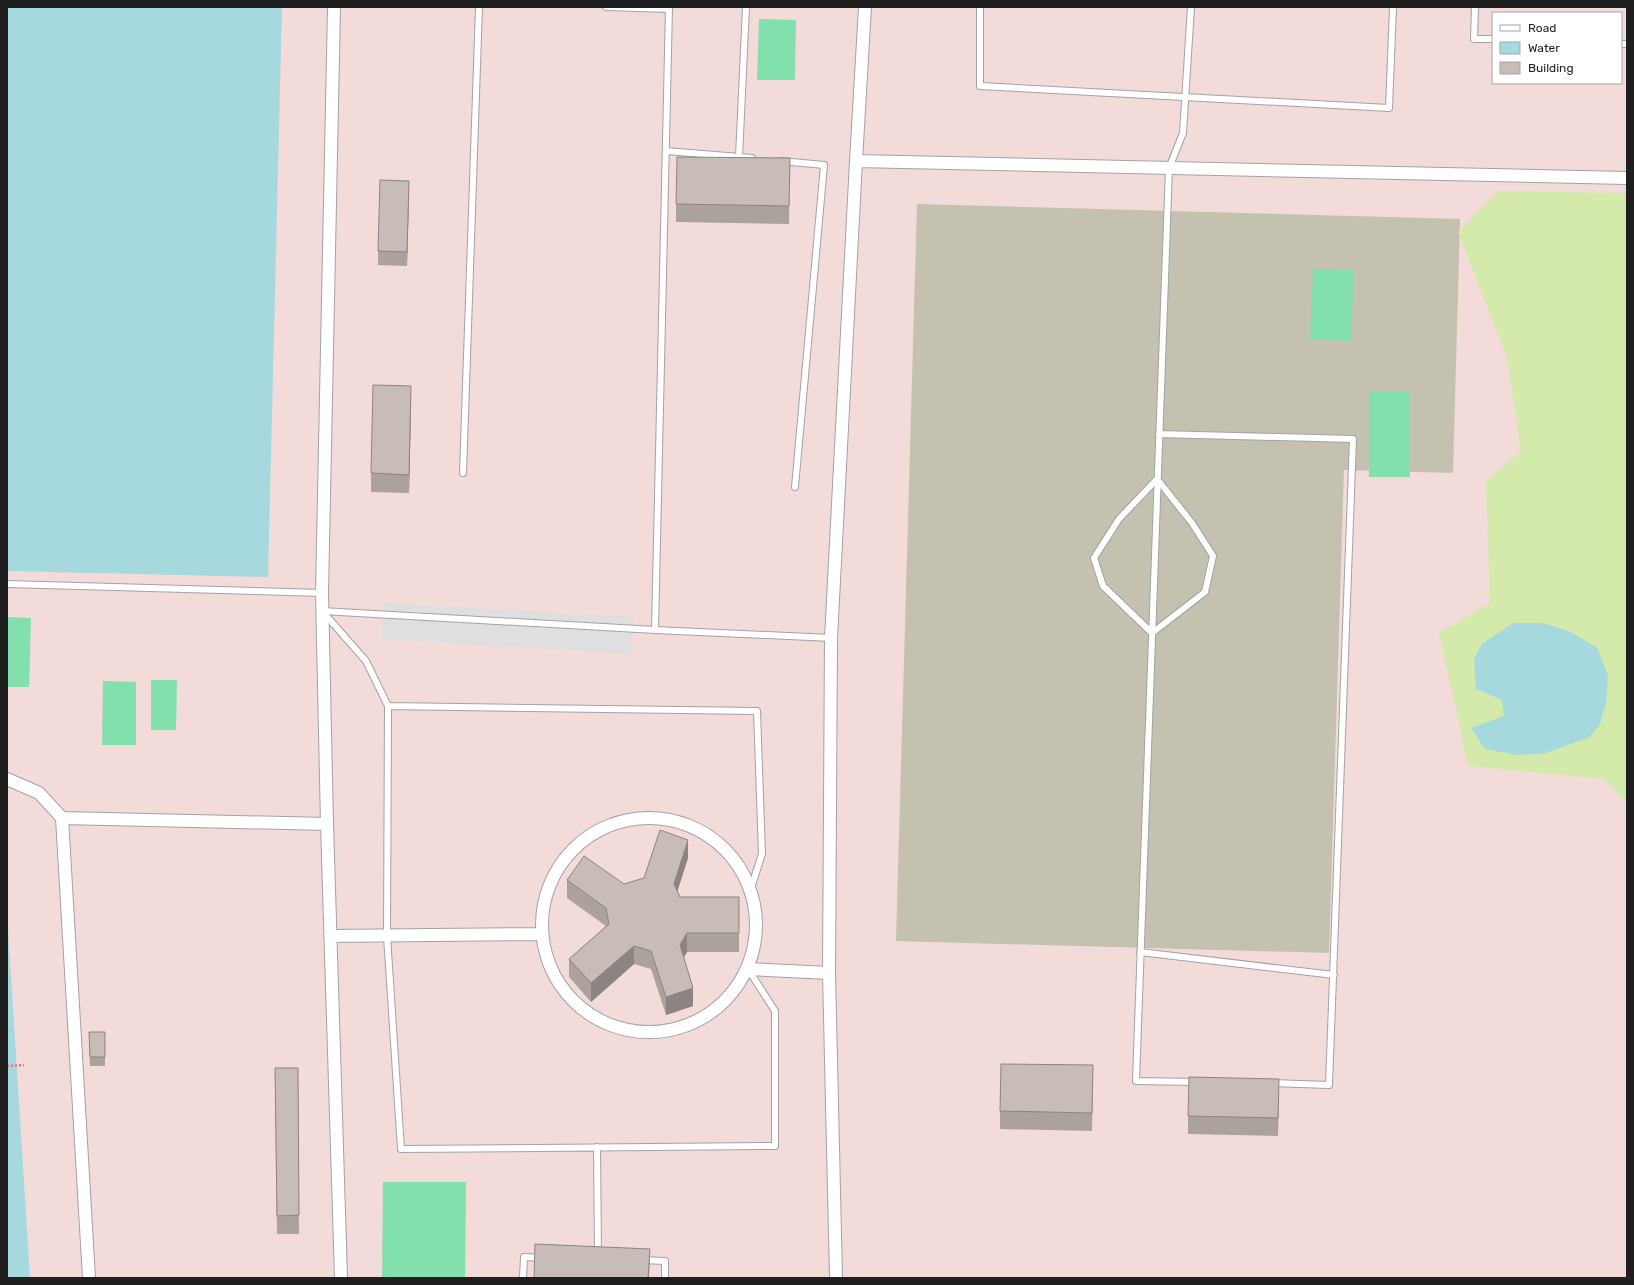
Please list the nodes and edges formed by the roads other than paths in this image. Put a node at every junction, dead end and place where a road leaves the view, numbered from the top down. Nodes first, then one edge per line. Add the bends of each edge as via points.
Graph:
1 (334, 7) edge
2 (479, 7) edge
3 (606, 7) edge
4 (746, 7) edge
5 (865, 7) edge
6 (980, 7) edge
7 (1191, 7) edge
8 (1393, 7) edge
9 (1475, 7) edge
10 (669, 8) edge
11 (1492, 39) edge
12 (1185, 98) junction
13 (666, 150) junction
14 (739, 157) junction
15 (762, 159) edge
16 (778, 160) edge
17 (856, 161) junction
18 (1169, 168) junction
19 (1627, 178) edge
20 (1159, 434) junction
21 (463, 473) dead end
22 (1157, 479) junction
23 (795, 487) dead end
24 (7, 584) edge
25 (322, 593) junction
26 (322, 611) junction
27 (655, 630) junction
28 (1152, 633) junction
29 (831, 638) junction
30 (388, 706) junction
31 (7, 779) edge
32 (62, 818) junction
33 (327, 824) junction
34 (751, 888) junction
35 (542, 934) junction
36 (330, 936) junction
37 (387, 936) junction
38 (1140, 952) junction
39 (748, 969) junction
40 (829, 973) junction
41 (1334, 975) junction
42 (1206, 1082) edge
43 (1268, 1083) edge
44 (597, 1148) junction
45 (546, 1258) edge
46 (591, 1259) edge
47 (598, 1259) junction
48 (605, 1259) edge
49 (635, 1260) edge
50 (89, 1278) edge
51 (341, 1278) edge
52 (523, 1278) edge
53 (665, 1278) edge
54 (836, 1278) edge

1 - 25 street
2 - 21 lane
3 - 10 lane
4 - 14 lane
5 - 17 street
6 - 12 lane via 980,86
7 - 12 lane
8 - 12 lane via 1388,108
9 - 11 lane via 1474,39
10 - 13 lane
12 - 18 lane via 1183,133
13 - 14 lane
13 - 27 lane
14 - 15 lane
16 - 23 lane via 824,165
17 - 18 street
17 - 29 street
18 - 19 street
18 - 20 lane
20 - 22 lane
20 - 41 lane via 1353,438
22 - 28 lane
22 - 28 lane via 1192,523 1212,556 1205,592
22 - 28 lane via 1119,519 1094,558 1103,586
24 - 25 lane
25 - 26 street
26 - 27 lane
26 - 30 lane via 366,661
26 - 33 street
27 - 29 lane
28 - 38 lane
29 - 40 street
30 - 34 lane via 757,711 762,854
30 - 37 lane
31 - 32 street via 39,794
32 - 33 street
32 - 50 street
33 - 36 street
34 - 35 street via 731,855 701,831 677,821 652,818 626,820 601,829 580,843 562,862 549,884 542,909
34 - 39 street via 757,922 756,943
35 - 37 street
35 - 39 street via 546,956 554,976 566,994 600,1021 620,1029 664,1032 705,1017 737,988
36 - 37 street
36 - 51 street
37 - 44 lane via 401,1149
38 - 41 lane
38 - 42 lane via 1136,1081
39 - 40 street
39 - 44 lane via 775,1011 775,1146
40 - 54 street
41 - 43 lane via 1330,1085
44 - 47 lane
45 - 52 lane via 524,1257
46 - 47 lane
47 - 48 lane
49 - 53 lane via 665,1261

